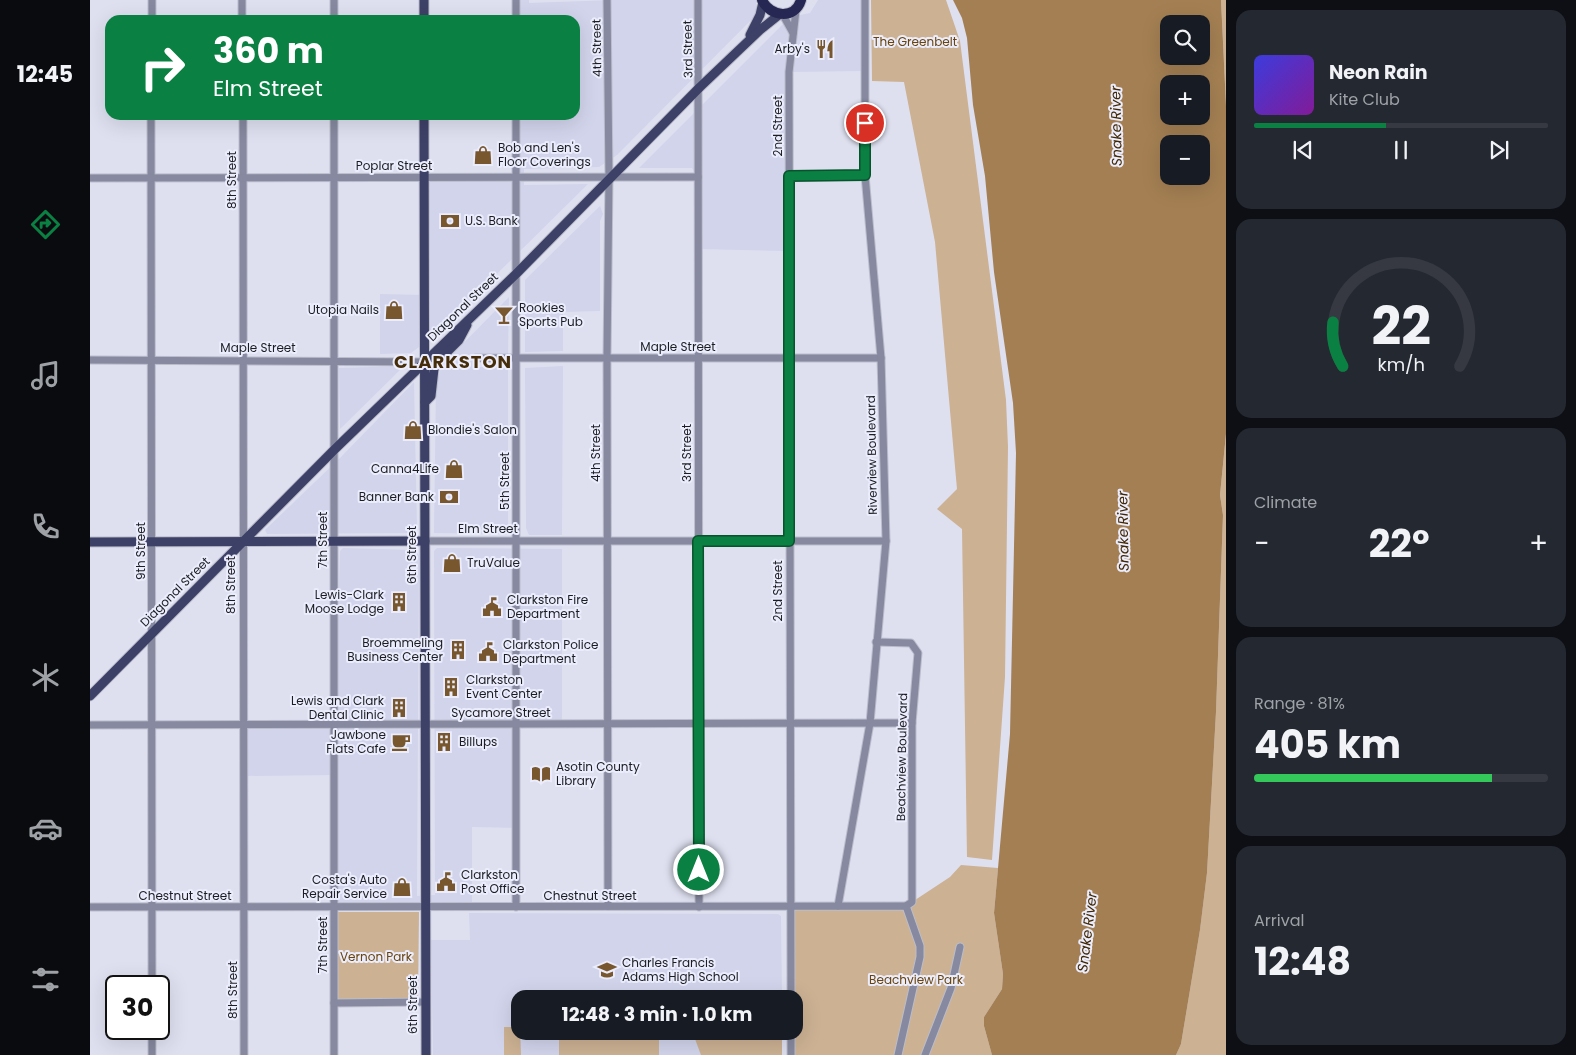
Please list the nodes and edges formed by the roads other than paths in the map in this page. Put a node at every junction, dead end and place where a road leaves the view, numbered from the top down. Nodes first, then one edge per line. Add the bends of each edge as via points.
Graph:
1 (152, 0) edge
2 (242, 0) edge
3 (334, 0) edge
4 (424, 0) edge
5 (516, 0) edge
6 (608, 0) edge
7 (698, 0) edge
8 (865, 0) edge
9 (762, 1) edge
10 (800, 3) edge
11 (152, 15) edge
12 (242, 15) edge
13 (334, 15) edge
14 (424, 15) edge
15 (516, 15) edge
16 (782, 15) junction
17 (793, 34) junction
18 (747, 42) junction
19 (700, 87) junction
20 (152, 120) edge
21 (243, 120) edge
22 (334, 120) edge
23 (424, 120) edge
24 (516, 120) edge
25 (865, 175) junction
26 (516, 176) junction
27 (789, 176) junction
28 (333, 177) junction
29 (424, 177) junction
30 (609, 177) junction
31 (698, 177) junction
32 (90, 178) edge
33 (151, 178) junction
34 (243, 178) junction
35 (516, 274) junction
36 (472, 316) junction
37 (476, 358) dead end
38 (517, 358) junction
39 (698, 358) junction
40 (789, 358) junction
41 (881, 358) junction
42 (244, 359) junction
43 (607, 359) junction
44 (90, 360) edge
45 (151, 360) junction
46 (334, 360) junction
47 (425, 362) junction
48 (425, 402) junction
49 (334, 449) junction
50 (334, 541) junction
51 (425, 541) junction
52 (516, 541) junction
53 (607, 541) junction
54 (698, 541) junction
55 (789, 541) junction
56 (886, 541) junction
57 (90, 542) edge
58 (152, 542) junction
59 (242, 542) junction
60 (152, 633) junction
61 (876, 642) junction
62 (90, 696) edge
63 (870, 723) junction
64 (912, 723) junction
65 (152, 724) junction
66 (244, 724) junction
67 (335, 724) junction
68 (426, 724) junction
69 (516, 724) junction
70 (608, 724) junction
71 (699, 724) junction
72 (790, 724) junction
73 (90, 725) edge
74 (244, 906) junction
75 (425, 906) junction
76 (608, 906) junction
77 (790, 906) junction
78 (838, 906) junction
79 (906, 906) junction
80 (90, 907) edge
81 (152, 907) junction
82 (334, 907) junction
83 (516, 907) junction
84 (699, 907) junction
85 (960, 947) dead end
86 (152, 975) edge
87 (791, 990) edge
88 (426, 1002) junction
89 (334, 1003) junction
90 (152, 1040) edge
91 (791, 1040) edge
92 (152, 1055) edge
93 (244, 1055) edge
94 (334, 1055) edge
95 (426, 1055) edge
96 (791, 1055) edge
97 (898, 1055) edge
98 (925, 1055) edge

1 - 11 street
2 - 12 street
3 - 13 street
4 - 14 main road
5 - 15 street
6 - 30 street, 4th Street
7 - 19 street, 3rd Street
8 - 25 street, Riverview Boulevard
9 - 16 highway via 770,11
9 - 18 main road, Diagonal Street via 760,15
10 - 16 highway
10 - 17 street, 2nd Street
16 - 17 street
16 - 18 main road, Diagonal Street
17 - 27 street, 2nd Street
18 - 19 main road, Diagonal Street
19 - 30 main road, Diagonal Street
19 - 31 street, 3rd Street
20 - 33 street, 9th Street
21 - 34 street, 8th Street
22 - 28 street, 7th Street
23 - 29 main road, 6th Street
24 - 26 street, 5th Street
25 - 27 street
25 - 41 street, Riverview Boulevard
26 - 29 street, Poplar Street
26 - 30 street, Poplar Street
26 - 35 street, 5th Street
27 - 40 street, 2nd Street
28 - 29 street, Poplar Street
28 - 34 street, Poplar Street
28 - 46 street, 7th Street
29 - 47 main road, 6th Street
30 - 31 street, Poplar Street
30 - 35 main road, Diagonal Street
30 - 43 street, 4th Street
31 - 39 street, 3rd Street
32 - 33 street, Poplar Street
33 - 34 street, Poplar Street
33 - 45 street, 9th Street
34 - 42 street, 8th Street
35 - 36 main road, Diagonal Street
35 - 38 street, 5th Street
36 - 47 main road, Diagonal Street
36 - 48 main road via 459,340 434,369 431,396
37 - 38 street, Maple Street
38 - 43 street, Maple Street
38 - 52 street, 5th Street
39 - 40 street, Maple Street
39 - 43 street, Maple Street
39 - 54 street, 3rd Street
40 - 41 street, Maple Street
40 - 55 street, 2nd Street
41 - 56 street, Riverview Boulevard
42 - 45 street, Maple Street
42 - 46 street, Maple Street
42 - 59 street, 8th Street
43 - 53 street, 4th Street
44 - 45 street, Maple Street
45 - 58 street, 9th Street
46 - 47 street, Maple Street
46 - 49 street, 7th Street
47 - 48 main road, 6th Street
47 - 49 main road, Diagonal Street
48 - 51 main road, 6th Street
49 - 50 street, 7th Street
49 - 59 main road, Diagonal Street
50 - 51 main road, Elm Street
50 - 59 main road, Elm Street
50 - 67 street, 7th Street
51 - 52 street, Elm Street
51 - 68 main road, 6th Street
52 - 53 street, Elm Street
52 - 69 street, 5th Street
53 - 54 street, Elm Street
53 - 70 street, 4th Street
54 - 55 street, Elm Street
54 - 71 street, 3rd Street
55 - 56 street, Elm Street
55 - 72 street, 2nd Street
56 - 61 street, Riverview Boulevard
57 - 58 main road, Elm Street
58 - 59 main road, Elm Street
58 - 60 street, 9th Street
59 - 60 main road, Diagonal Street
59 - 66 street, 8th Street
60 - 62 main road, Diagonal Street
60 - 65 street, 9th Street
61 - 63 street, Riverview Boulevard
61 - 64 street, Beachview Boulevard via 912,643 916,647
63 - 64 street, Sycamore Street
63 - 72 street, Sycamore Street
63 - 78 street, Riverview Boulevard
64 - 79 street, Beachview Boulevard via 912,902
65 - 66 street, Sycamore Street
65 - 73 street, Sycamore Street
65 - 81 street, 9th Street
66 - 67 street, Sycamore Street
66 - 74 street, 8th Street
67 - 68 street, Sycamore Street
67 - 82 street, 7th Street
68 - 69 street, Sycamore Street
68 - 75 main road, 6th Street
69 - 70 street, Sycamore Street
69 - 83 street, 5th Street
70 - 71 street, Sycamore Street
70 - 76 street, 4th Street
71 - 72 street, Sycamore Street
71 - 84 street, 3rd Street
72 - 77 street, 2nd Street
74 - 81 street, Chestnut Street
74 - 82 street, Chestnut Street
74 - 93 street, 8th Street
75 - 82 street, Chestnut Street
75 - 83 street, Chestnut Street
75 - 88 main road, 6th Street
76 - 83 street, Chestnut Street
76 - 84 street, Chestnut Street
77 - 78 street, Chestnut Street
77 - 84 street, Chestnut Street
77 - 87 street, 2nd Street
78 - 79 street, Chestnut Street
79 - 97 street via 920,946 920,958
80 - 81 street, Chestnut Street
81 - 86 street, 9th Street
82 - 89 street, 7th Street
85 - 98 street via 951,988
88 - 89 street
88 - 95 main road, 6th Street
89 - 94 street, 7th Street
90 - 92 street
91 - 96 street

